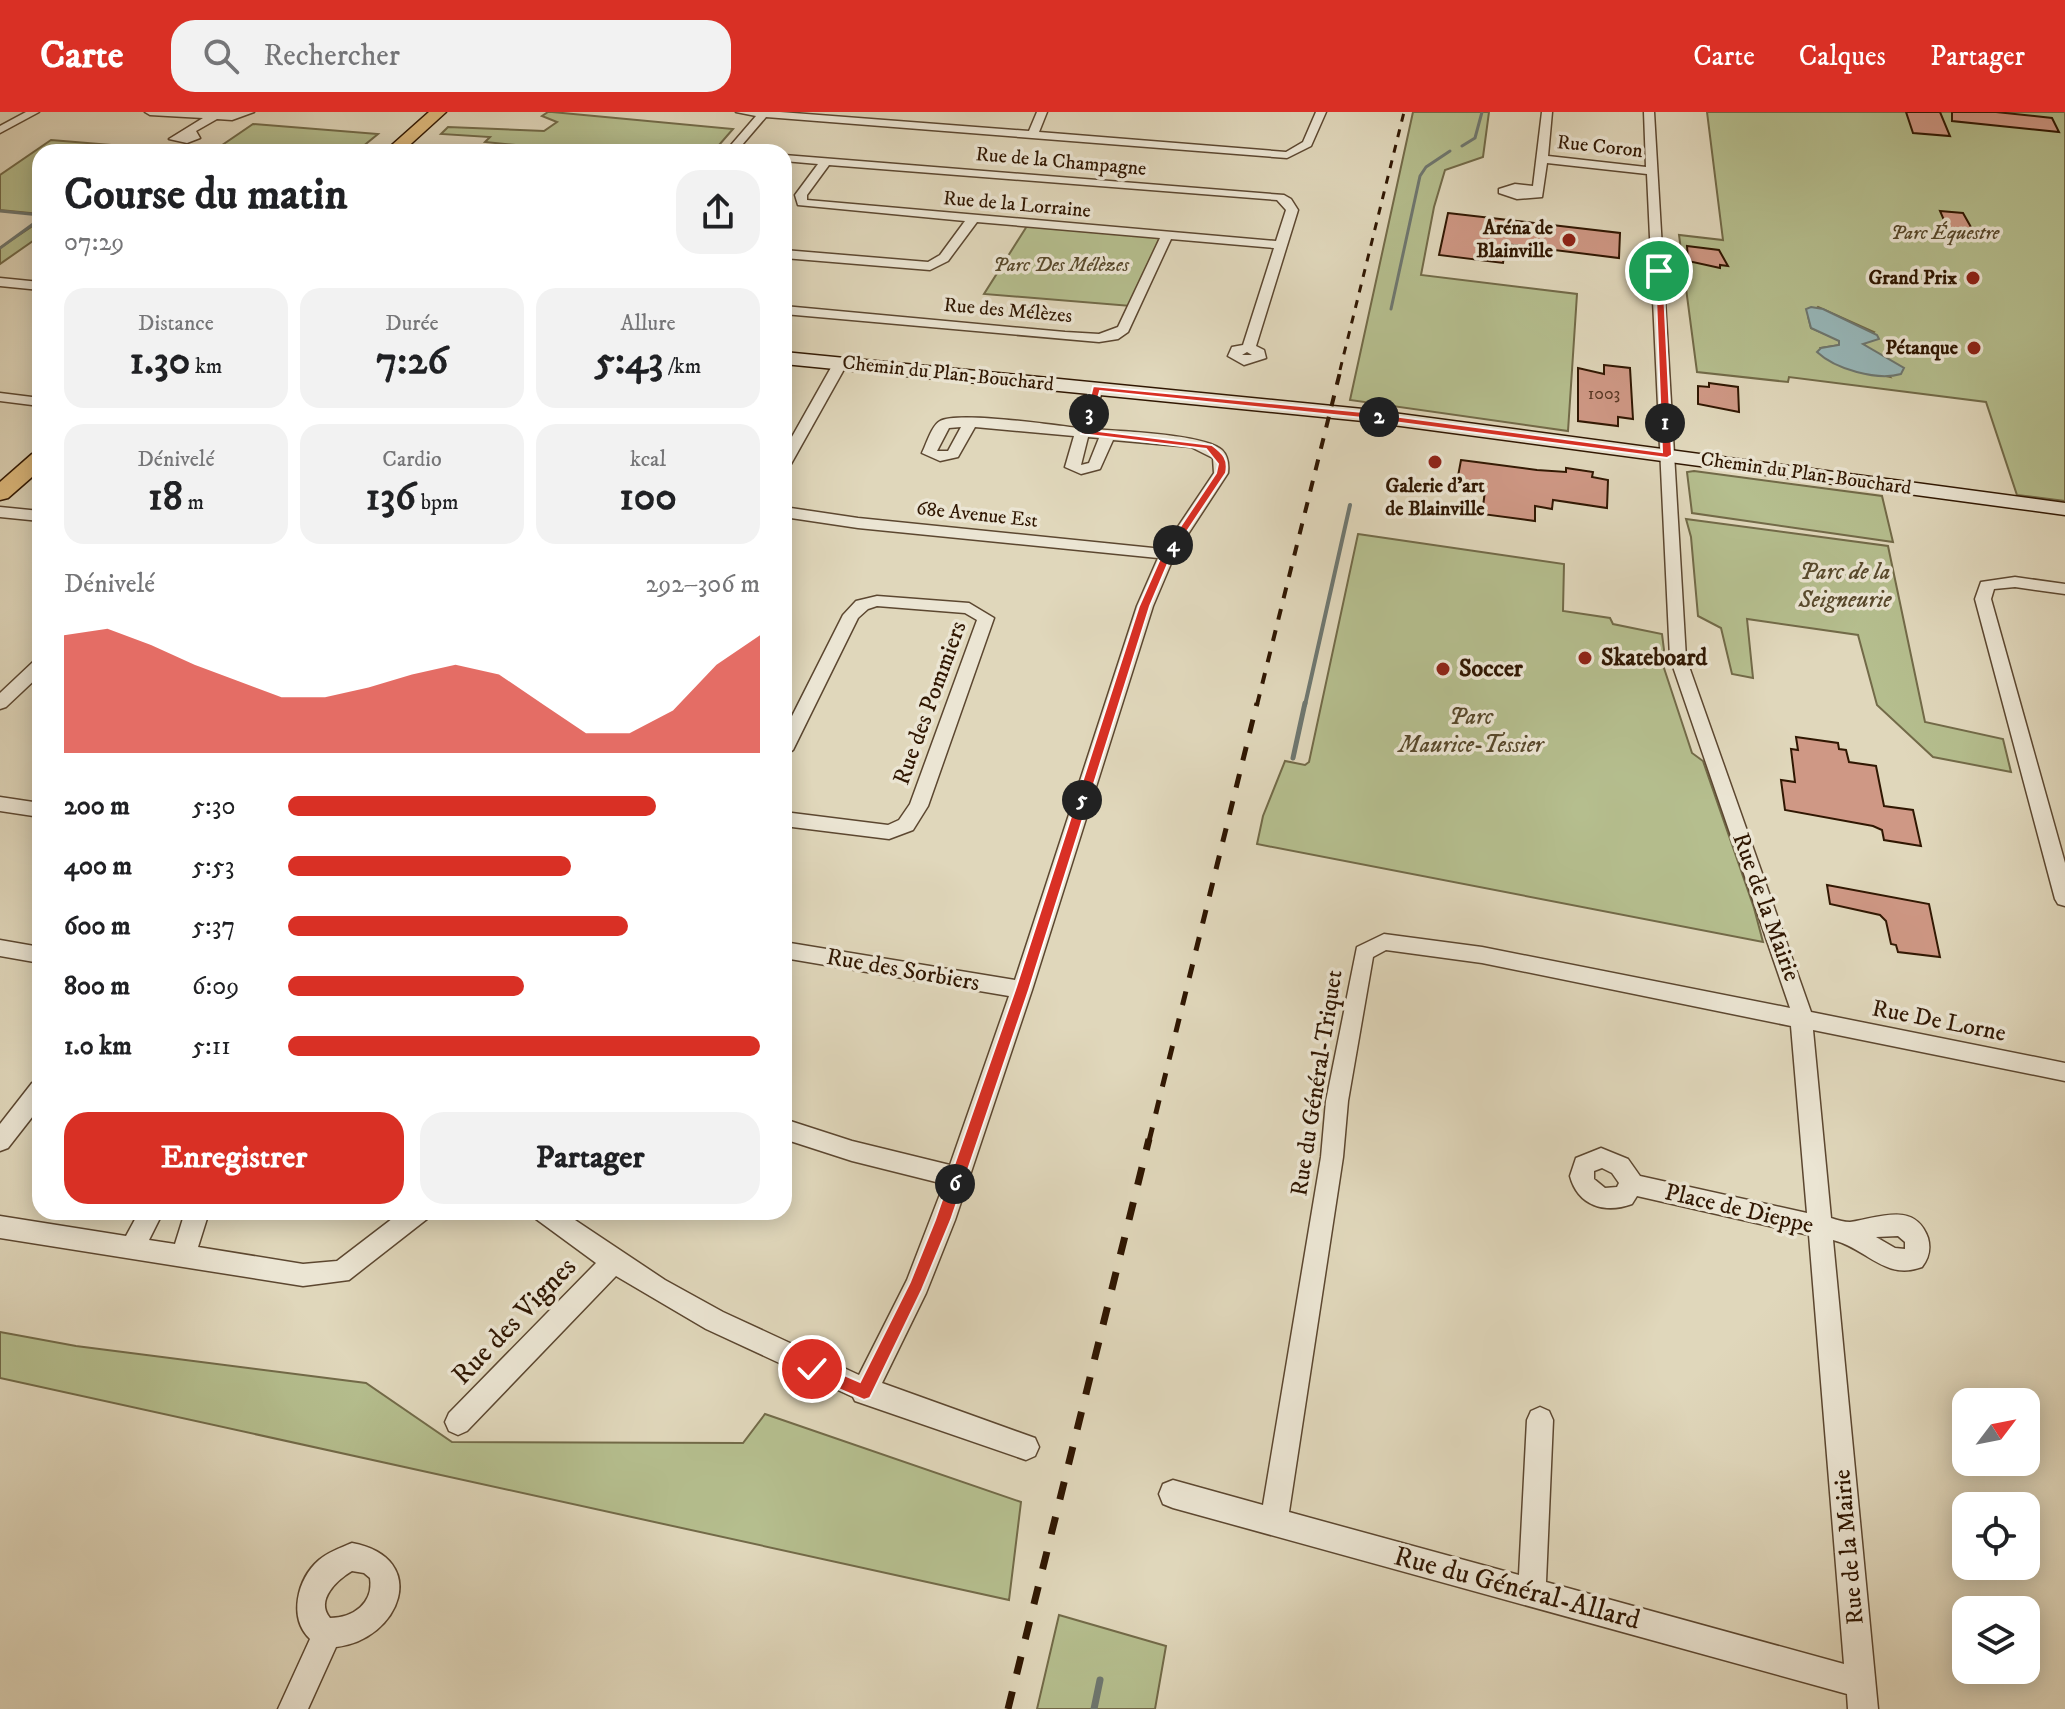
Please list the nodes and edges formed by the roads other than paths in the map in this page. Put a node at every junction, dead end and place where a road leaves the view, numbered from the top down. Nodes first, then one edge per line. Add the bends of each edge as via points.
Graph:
1 (34, 112) edge
2 (150, 112) edge
3 (249, 112) edge
4 (438, 112) edge
5 (453, 112) edge
6 (741, 112) edge
7 (1042, 112) edge
8 (1321, 112) edge
9 (1547, 112) edge
10 (1649, 112) edge
11 (764, 113) edge
12 (213, 117) junction
13 (0, 130) edge
14 (191, 132) dead end
15 (1032, 136) junction
16 (405, 144) edge
17 (408, 144) edge
18 (737, 144) edge
19 (792, 159) edge
20 (1543, 159) junction
21 (826, 161) junction
22 (1653, 171) junction
23 (1539, 190) dead end
24 (972, 220) junction
25 (1167, 236) junction
26 (1280, 245) junction
27 (792, 255) edge
28 (0, 282) edge
29 (32, 285) edge
30 (792, 311) edge
31 (1249, 348) dead end
32 (792, 359) edge
33 (840, 364) junction
34 (1096, 388) junction
35 (0, 397) edge
36 (32, 401) edge
37 (971, 422) dead end
38 (1084, 432) junction
39 (1108, 435) junction
40 (792, 439) edge
41 (1667, 455) junction
42 (32, 466) edge
43 (0, 493) edge
44 (2065, 509) edge
45 (0, 512) edge
46 (792, 513) edge
47 (32, 515) edge
48 (1167, 554) junction
49 (2065, 589) edge
50 (32, 682) edge
51 (0, 703) edge
52 (792, 734) edge
53 (0, 804) edge
54 (32, 809) edge
55 (792, 820) edge
56 (2065, 899) edge
57 (0, 948) edge
58 (792, 951) edge
59 (32, 954) edge
60 (1022, 990) junction
61 (1803, 1021) junction
62 (2065, 1072) edge
63 (32, 1100) edge
64 (792, 1132) edge
65 (0, 1141) edge
66 (957, 1177) junction
67 (1631, 1184) dead end
68 (147, 1220) edge
69 (196, 1220) edge
70 (408, 1220) edge
71 (555, 1220) edge
72 (0, 1227) edge
73 (1821, 1227) junction
74 (1848, 1233) dead end
75 (133, 1247) junction
76 (182, 1256) junction
77 (613, 1262) junction
78 (864, 1392) junction
79 (1540, 1420) dead end
80 (458, 1422) dead end
81 (1026, 1447) dead end
82 (1173, 1494) dead end
83 (1274, 1522) junction
84 (1532, 1591) junction
85 (328, 1633) dead end
86 (1862, 1696) edge
87 (293, 1709) edge

1 - 13 street
2 - 12 street
3 - 12 street
4 - 16 main road
5 - 17 main road
6 - 11 street
7 - 15 street
8 - 15 street via 1309,146 1287,155
9 - 20 street, Rue Coron
10 - 22 street, Rue de la Mairie
11 - 15 street
11 - 18 street
12 - 14 street
19 - 21 street, Rue de la Champagne
20 - 22 street, Rue Coron
20 - 23 street, Rue Coron
21 - 24 street, Rue de la Lorraine via 801,195 802,203
21 - 26 street, Rue de la Champagne via 1280,197 1292,210
22 - 41 street, Rue de la Mairie
24 - 25 street, Rue de la Lorraine
24 - 27 street via 944,258 930,266
25 - 26 street, Rue de la Lorraine
25 - 30 street, Rue des Mélèzes via 1123,329 1113,336
26 - 31 street
28 - 29 street
32 - 33 street, Chemin du Plan-Bouchard
33 - 34 street, Chemin du Plan-Bouchard
33 - 40 street
34 - 38 street
34 - 41 street, Chemin du Plan-Bouchard via 1375,416
35 - 36 street
37 - 38 street
38 - 39 street
38 - 39 street via 1072,467 1081,470 1095,466
39 - 48 street via 1209,447 1223,464
41 - 44 street, Chemin du Plan-Bouchard
41 - 61 street, Rue de la Mairie via 1678,658
42 - 43 main road
45 - 47 street
46 - 48 street, 68e Avenue Est
48 - 60 street via 1145,606
49 - 56 street via 2015,582 1987,585 1983,599
50 - 51 street
52 - 55 street, Rue des Pommiers via 851,615 862,605 877,601 969,608 986,618 919,806 906,825 889,832
53 - 54 street
57 - 59 street
58 - 60 street, Rue des Sorbiers
60 - 66 street
61 - 62 street, Rue De Lorne
61 - 73 street, Rue de la Mairie
61 - 83 street, Rue du Général-Triquet via 1469,953 1384,942 1364,953
63 - 65 street
64 - 66 street
66 - 78 street via 923,1270
67 - 73 street, Place de Dieppe
68 - 75 street
69 - 76 street
70 - 76 street via 340,1272 303,1275
71 - 77 street
72 - 75 street
73 - 74 street, Place de Dieppe
73 - 86 street, Rue de la Mairie
75 - 76 street
77 - 78 street via 747,1339
77 - 80 street, Rue des Vignes
78 - 81 street
79 - 84 street
82 - 83 street, Rue du Général-Allard
83 - 84 street, Rue du Général-Allard
84 - 86 street, Rue du Général-Allard
85 - 87 street

